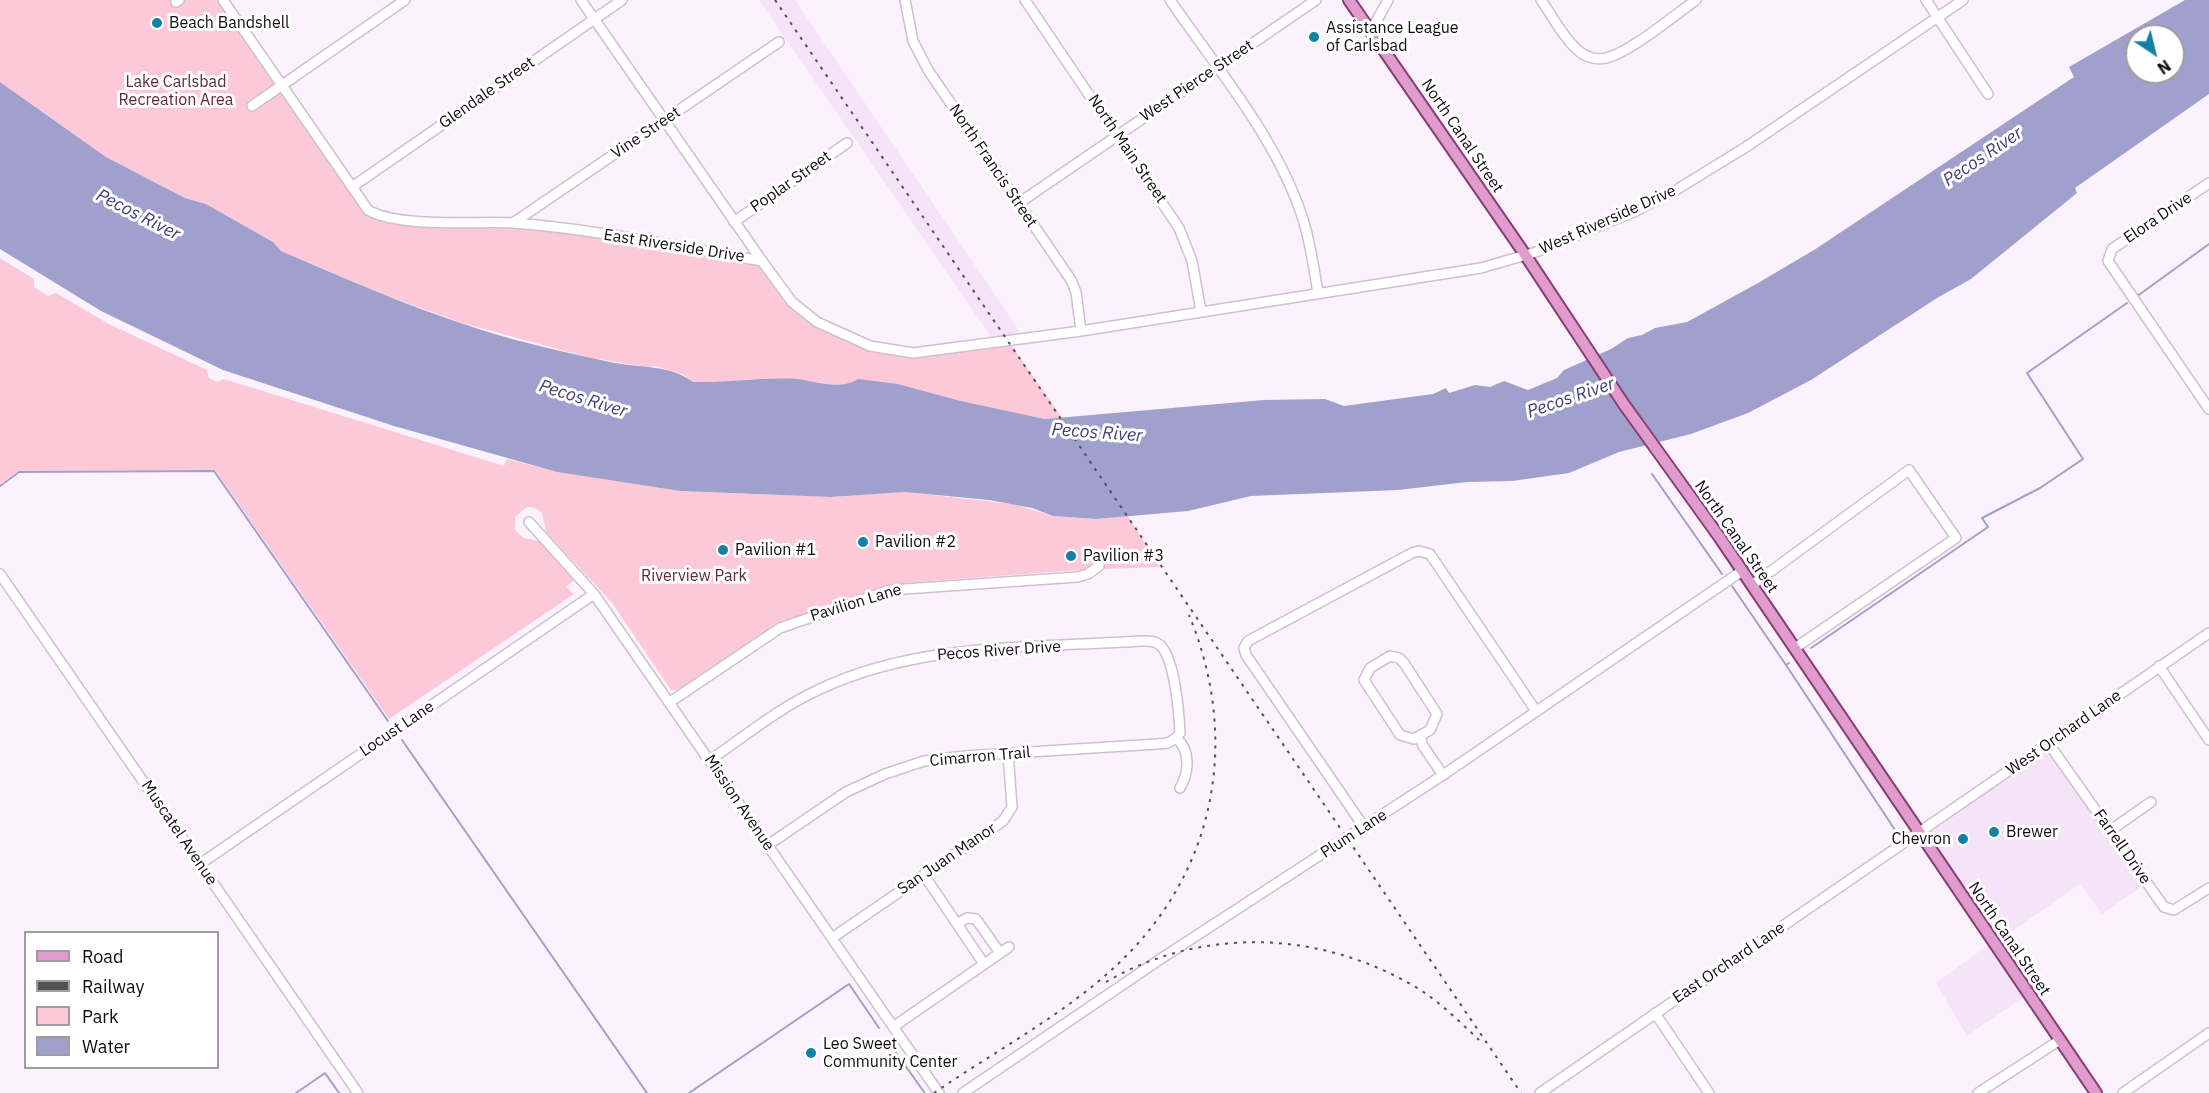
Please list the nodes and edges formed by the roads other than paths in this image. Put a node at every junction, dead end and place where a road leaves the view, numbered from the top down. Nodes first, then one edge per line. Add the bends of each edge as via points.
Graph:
1 (224, 0) edge
2 (405, 0) edge
3 (581, 0) edge
4 (622, 0) edge
5 (905, 0) edge
6 (1025, 0) edge
7 (1170, 0) edge
8 (1316, 0) edge
9 (1349, 0) edge
10 (1388, 0) edge
11 (1541, 0) edge
12 (1696, 0) edge
13 (1926, 0) edge
14 (1963, 0) edge
15 (1938, 18) junction
16 (594, 19) junction
17 (1371, 31) junction
18 (779, 42) dead end
19 (1216, 68) junction
20 (282, 85) junction
21 (1988, 94) dead end
22 (252, 106) dead end
23 (664, 121) junction
24 (1118, 136) junction
25 (847, 143) dead end
26 (2209, 183) edge
27 (352, 187) junction
28 (1019, 203) junction
29 (734, 222) junction
30 (513, 223) junction
31 (1526, 256) junction
32 (762, 261) junction
33 (1318, 293) junction
34 (1201, 311) junction
35 (1081, 331) junction
36 (2209, 408) edge
37 (529, 522) dead end
38 (1099, 566) dead end
39 (1742, 571) junction
40 (0, 574) edge
41 (1752, 585) junction
42 (594, 594) junction
43 (2209, 633) edge
44 (1795, 648) junction
45 (2159, 666) junction
46 (670, 702) junction
47 (1536, 711) junction
48 (1420, 737) junction
49 (1176, 738) junction
50 (2209, 740) edge
51 (2049, 744) junction
52 (1008, 753) junction
53 (710, 760) junction
54 (1443, 775) junction
55 (1180, 788) dead end
56 (2151, 802) dead end
57 (1364, 827) junction
58 (2111, 830) junction
59 (1919, 833) junction
60 (768, 845) junction
61 (200, 864) junction
62 (924, 875) junction
63 (2209, 888) edge
64 (957, 924) junction
65 (832, 938) junction
66 (1009, 947) dead end
67 (1000, 953) junction
68 (984, 964) junction
69 (1656, 1013) junction
70 (893, 1027) junction
71 (2209, 1033) edge
72 (2060, 1040) junction
73 (358, 1093) edge
74 (939, 1093) edge
75 (963, 1093) edge
76 (1540, 1093) edge
77 (1709, 1093) edge
78 (1978, 1093) edge
79 (2096, 1093) edge
80 (2122, 1093) edge

1 - 20 street, East Riverside Drive
2 - 20 street
3 - 16 street
4 - 16 street, Glendale Street
5 - 28 street, North Francis Street via 913,41 928,70
6 - 24 street, North Main Street
7 - 19 street
8 - 19 street, West Pierce Street
9 - 17 main road, North Canal Street
10 - 17 street
11 - 12 street via 1574,46 1587,57 1596,58 1623,50
13 - 15 street
14 - 15 street, West Riverside Drive
15 - 21 street
15 - 31 street, West Riverside Drive via 1701,176 1636,211
16 - 23 street
16 - 27 street, Glendale Street
17 - 31 main road, North Canal Street
18 - 23 street, Vine Street
19 - 24 street, West Pierce Street
19 - 33 street via 1270,148 1293,191 1309,240
20 - 22 street
20 - 27 street, East Riverside Drive
23 - 29 street
23 - 30 street, Vine Street
24 - 28 street, West Pierce Street
24 - 34 street, North Main Street via 1179,228 1192,261
25 - 29 street, Poplar Street
26 - 36 street, Elora Drive via 2109,254 2110,267
27 - 30 street, East Riverside Drive via 368,210 390,218
28 - 35 street, North Francis Street via 1071,280
29 - 32 street
30 - 32 street, East Riverside Drive
31 - 33 street, West Riverside Drive via 1472,269
31 - 39 main road, North Canal Street
32 - 35 street, East Riverside Drive via 792,302 817,322 888,351 945,351
33 - 34 street, West Riverside Drive
34 - 35 street, East Riverside Drive
37 - 42 street, Mission Avenue
38 - 46 street, Pavilion Lane via 1077,577 890,590 780,628
39 - 41 main road, North Canal Street
39 - 47 street, Plum Lane
40 - 61 street, Muscatel Avenue
41 - 44 main road, North Canal Street
41 - 44 street via 1909,470 1956,538
42 - 46 street, Mission Avenue
42 - 61 street, Locust Lane
43 - 45 street, West Orchard Lane
44 - 59 main road, North Canal Street
45 - 50 street
45 - 51 street, West Orchard Lane
46 - 53 street, Mission Avenue
47 - 54 street, Plum Lane
47 - 57 street via 1425,552 1412,553 1248,641 1245,655
48 - 48 street via 1437,720 1436,710 1404,663 1395,657 1383,659 1366,672 1366,685 1400,735 1410,740
48 - 54 street
49 - 52 street, Cimarron Trail via 1168,743
49 - 53 street, Pecos River Drive via 1180,733 1178,699 1164,650 1153,641 1142,641 938,654 893,663 818,690
49 - 55 street, Pecos River Drive via 1183,743 1186,758 1186,778
51 - 58 street, Farrell Drive
51 - 59 street, West Orchard Lane
52 - 60 street, Cimarron Trail via 935,759 885,774 846,792
52 - 62 street, San Juan Manor via 1012,807 1008,815
53 - 60 street, Mission Avenue
54 - 57 street, Plum Lane
56 - 58 street
57 - 75 street, Plum Lane
58 - 63 street, Farrell Drive via 2168,910 2180,908
59 - 69 street, East Orchard Lane
59 - 72 main road, North Canal Street
60 - 65 street, Mission Avenue
61 - 73 street, Muscatel Avenue
62 - 64 street
62 - 65 street, San Juan Manor
64 - 67 street via 967,918 976,919
64 - 68 street
65 - 70 street, Mission Avenue
66 - 67 street
67 - 68 street
68 - 70 street
69 - 76 street, East Orchard Lane
69 - 77 street
70 - 74 street, Mission Avenue
71 - 80 street
72 - 78 street
72 - 79 main road, North Canal Street

